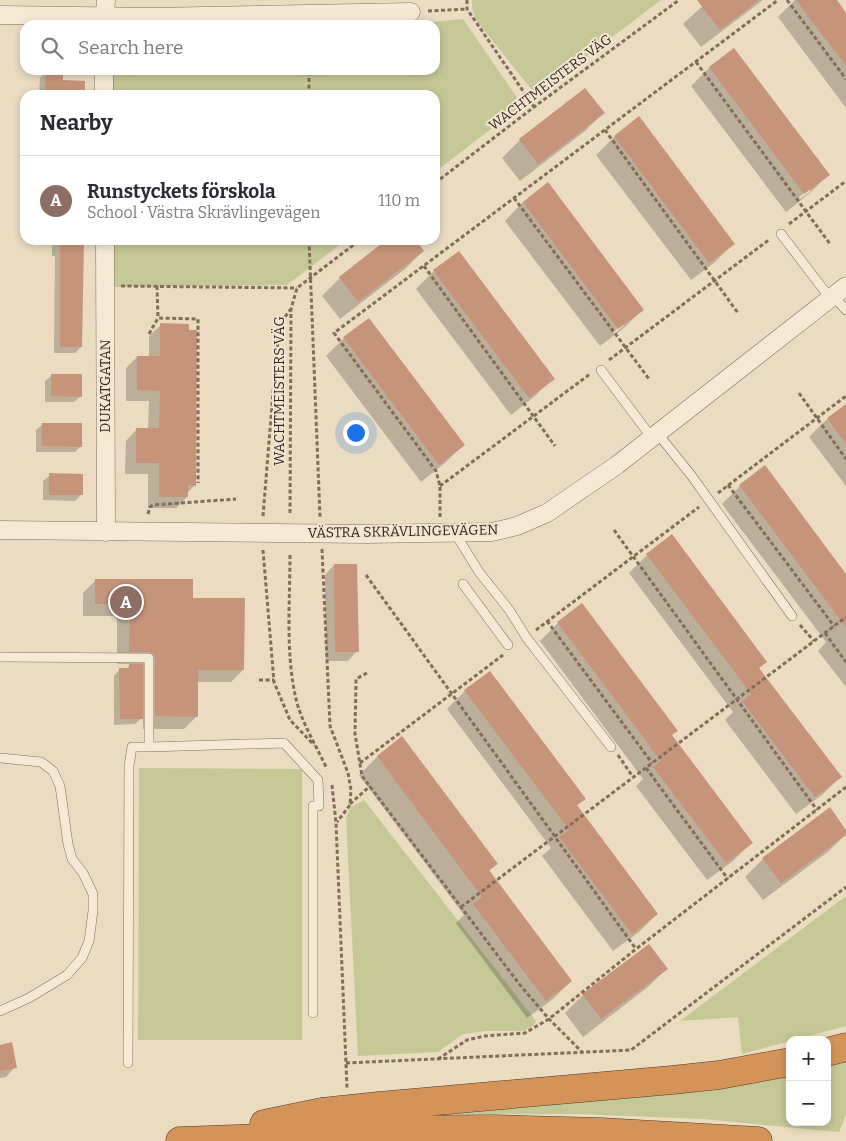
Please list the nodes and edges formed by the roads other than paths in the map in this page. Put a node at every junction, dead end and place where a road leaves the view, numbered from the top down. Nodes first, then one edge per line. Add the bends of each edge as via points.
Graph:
1 (411, 12) road end
2 (104, 14) edge
3 (0, 15) edge
4 (104, 75) edge
5 (104, 90) edge
6 (776, 235) road end
7 (105, 245) edge
8 (836, 293) edge
9 (846, 310) edge
10 (599, 368) road end
11 (655, 436) junction
12 (0, 530) edge
13 (106, 532) junction
14 (447, 533) junction
15 (464, 584) dead end
16 (792, 616) road end
17 (508, 644) dead end
18 (0, 657) edge
19 (150, 747) junction
20 (612, 747) road end
21 (0, 758) edge
22 (0, 1011) edge
23 (313, 1012) dead end
24 (846, 1047) edge
25 (831, 1051) edge
26 (128, 1063) dead end
27 (786, 1063) edge
28 (382, 1118) junction
29 (186, 1140) edge
30 (758, 1141) edge

1 - 2 street via 154,17
2 - 3 street
4 - 5 street
6 - 8 lane
7 - 13 street, DUKATGATAN
8 - 9 lane
8 - 11 street, VÄSTRA SKRÄVLINGEVÄGEN
10 - 11 lane
11 - 14 street, VÄSTRA SKRÄVLINGEVÄGEN via 547,513 492,532
11 - 16 lane via 708,500
12 - 13 street, VÄSTRA SKRÄVLINGEVÄGEN
13 - 14 street, VÄSTRA SKRÄVLINGEVÄGEN
14 - 20 lane
15 - 17 lane
18 - 19 lane via 149,658
19 - 23 lane via 284,743 318,780 319,806 313,806
19 - 26 lane via 132,747 129,766
21 - 22 lane via 42,762 53,771 60,786 72,859 93,894 89,941 82,958 67,975
24 - 25 highway
27 - 28 highway via 719,1075
28 - 29 highway, bridge
28 - 30 highway via 492,1129

